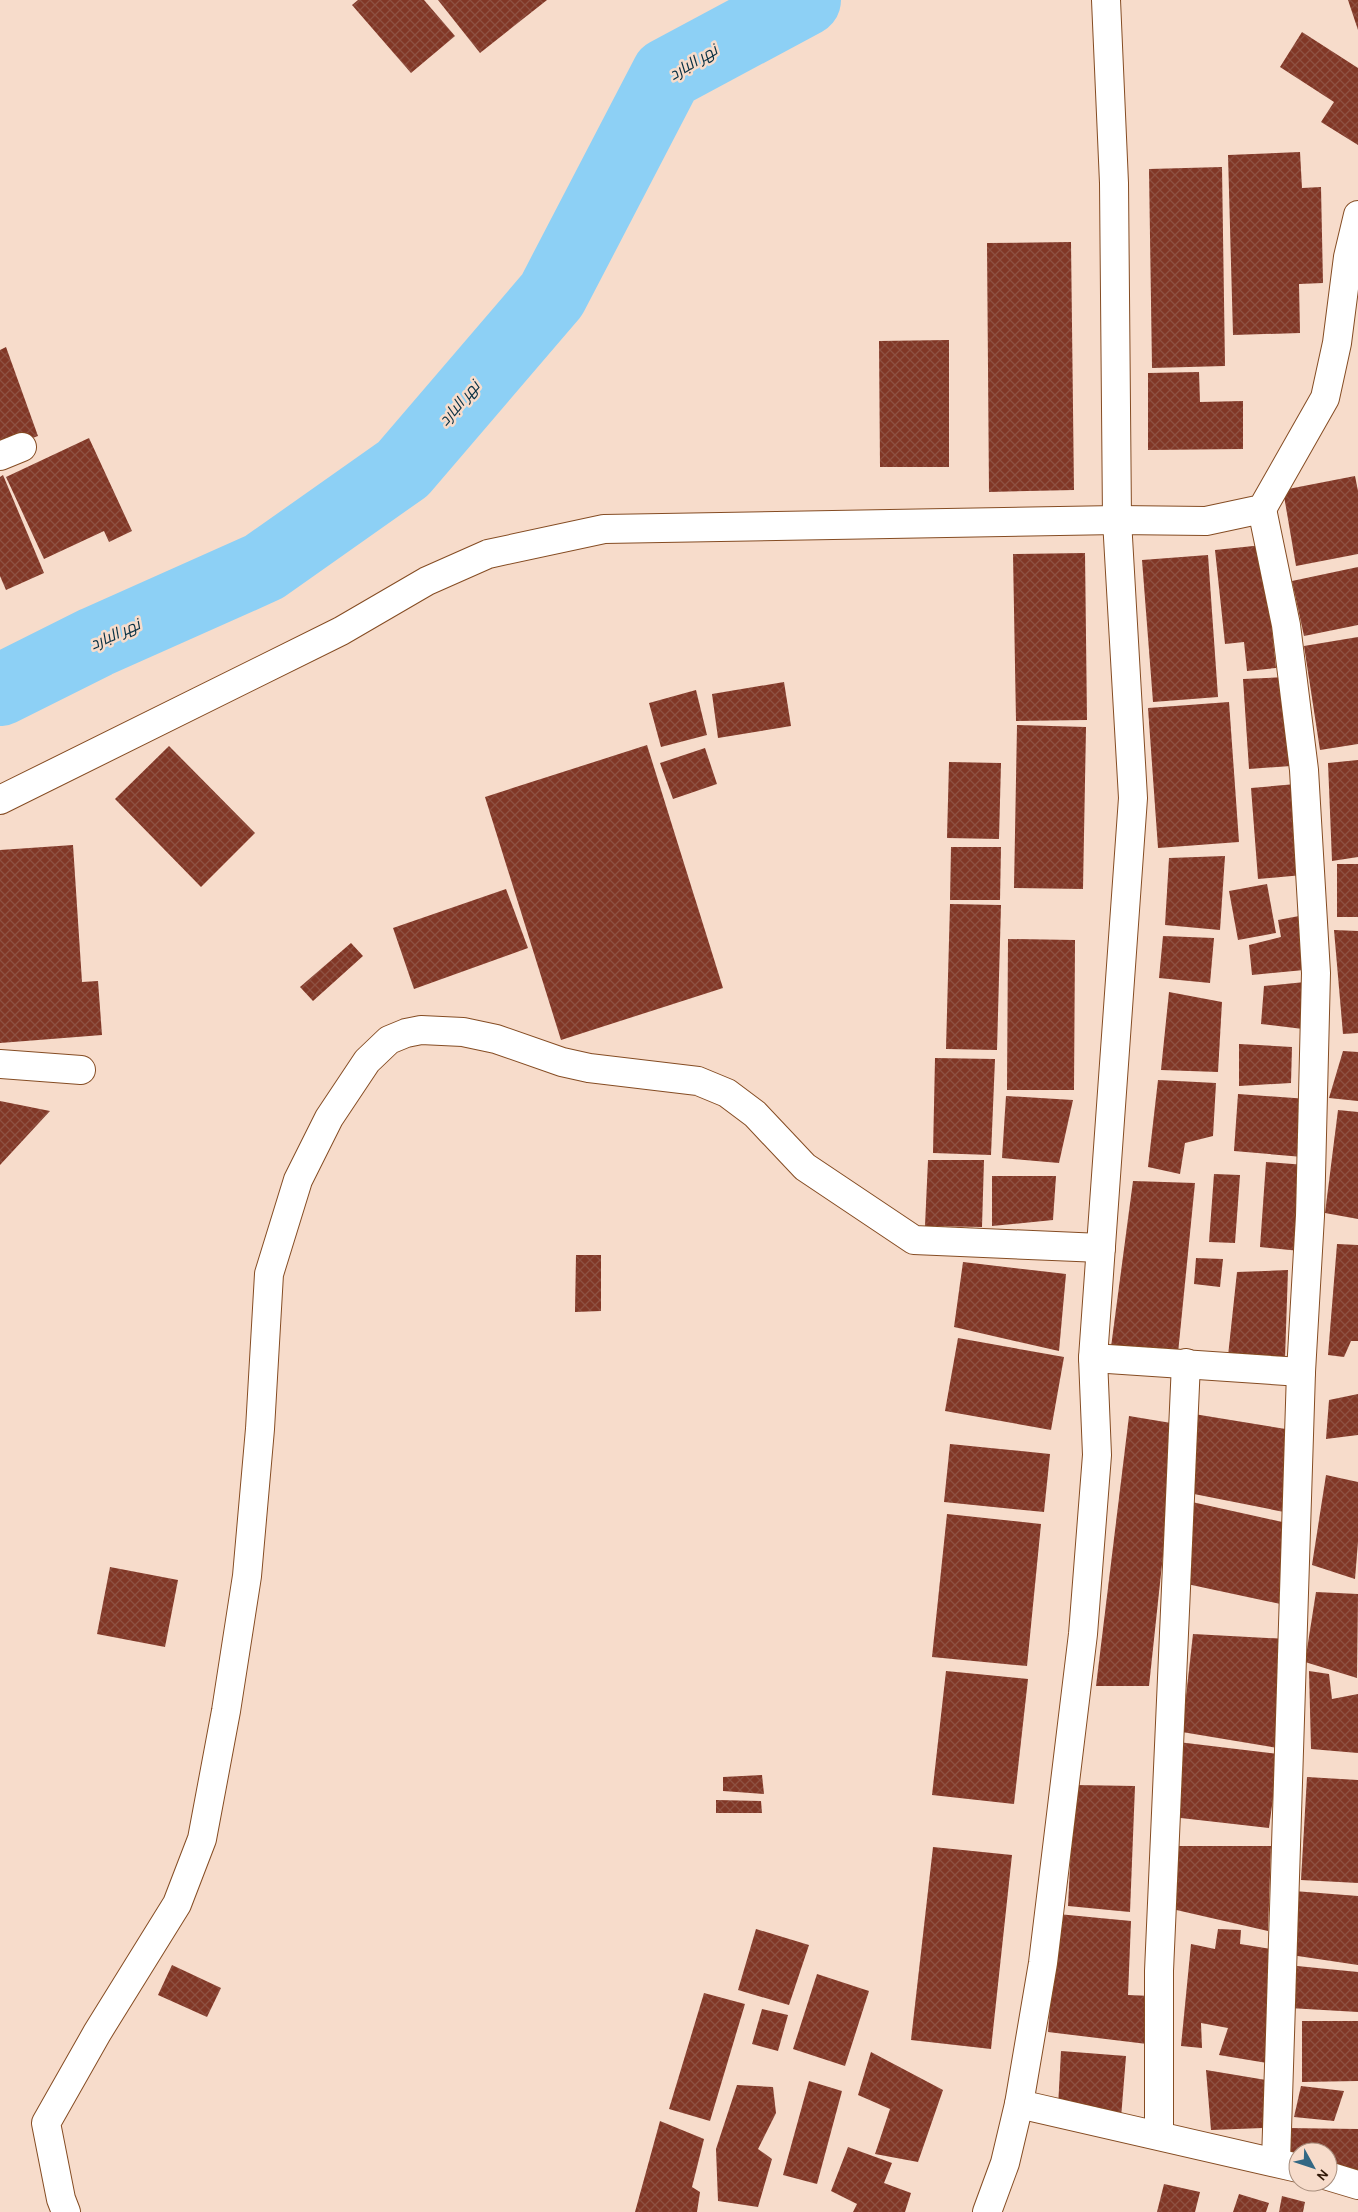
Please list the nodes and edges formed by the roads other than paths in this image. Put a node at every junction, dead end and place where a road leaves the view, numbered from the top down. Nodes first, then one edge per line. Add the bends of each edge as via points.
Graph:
1 (1106, 0) edge
2 (1358, 215) edge
3 (1262, 509) junction
4 (1117, 520) junction
5 (0, 800) edge
6 (0, 1064) edge
7 (81, 1070) dead end
8 (1101, 1248) junction
9 (1093, 1358) junction
10 (1186, 1363) junction
11 (1302, 1372) junction
12 (1020, 2104) junction
13 (1158, 2135) junction
14 (1287, 2164) edge
15 (1338, 2179) edge
16 (1358, 2185) edge
17 (66, 2212) edge
18 (987, 2212) edge

1 - 4 street via 1114,183
2 - 3 street via 1348,257 1337,343 1324,398
3 - 4 street via 1206,522
3 - 11 street via 1286,625 1304,770 1316,972 1310,1216
4 - 5 street via 604,529 488,554 427,581 341,631
4 - 8 street via 1133,798
6 - 7 street
8 - 9 street
8 - 17 street via 914,1240 805,1167 755,1114 727,1092 698,1081 589,1068 463,1032 421,1030 388,1040 367,1062 329,1118 298,1180 269,1274 260,1429 246,1576 226,1711 202,1839 177,1904 46,2123
9 - 10 street
9 - 12 street via 1097,1455 1083,1634 1043,1963
10 - 11 street
10 - 13 street via 1159,1971
11 - 14 street
12 - 13 street
12 - 18 street via 1005,2163
13 - 14 street
15 - 16 street

